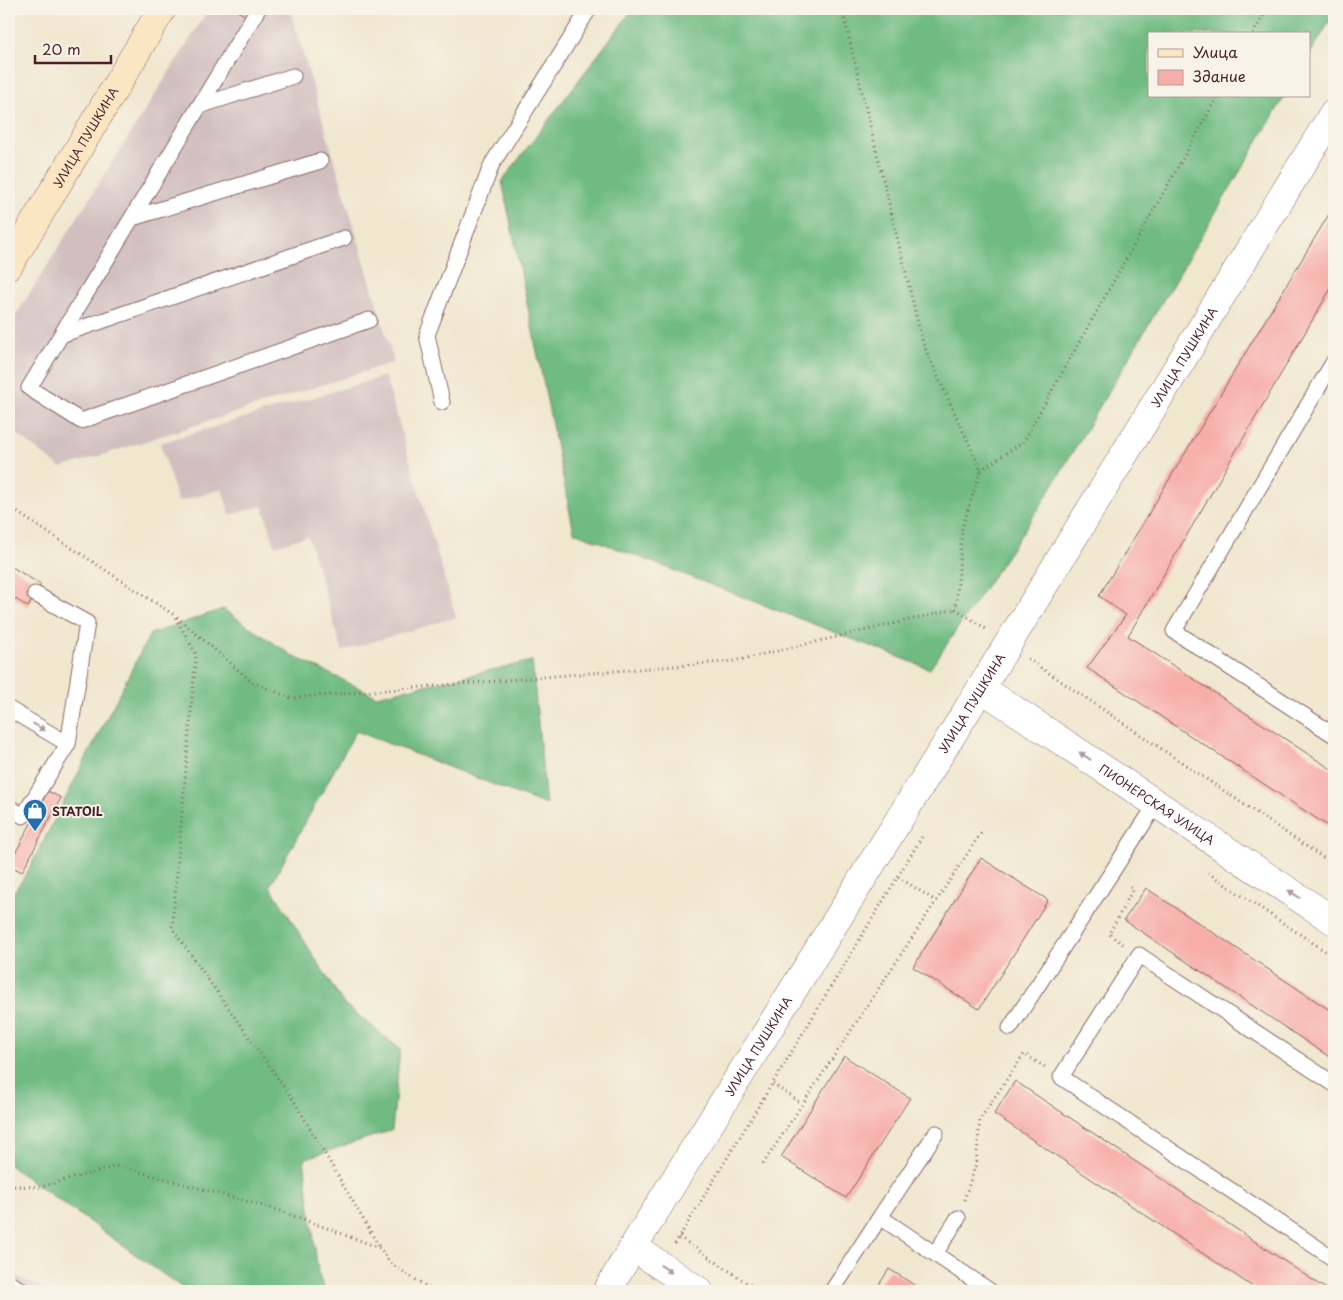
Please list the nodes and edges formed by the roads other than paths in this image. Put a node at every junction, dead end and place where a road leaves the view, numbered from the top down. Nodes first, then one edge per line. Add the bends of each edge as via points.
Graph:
1 (162, 9) edge
2 (258, 9) edge
3 (589, 9) edge
4 (293, 76) dead end
5 (199, 106) junction
6 (1334, 112) edge
7 (320, 161) dead end
8 (132, 218) junction
9 (344, 238) dead end
10 (9, 265) edge
11 (369, 320) dead end
12 (61, 335) junction
13 (1334, 361) edge
14 (442, 402) dead end
15 (35, 594) dead end
16 (982, 688) junction
17 (9, 709) edge
18 (1334, 735) edge
19 (68, 744) junction
20 (1157, 803) junction
21 (9, 807) edge
22 (1334, 921) edge
23 (1010, 1028) dead end
24 (1334, 1084) edge
25 (936, 1133) dead end
26 (880, 1217) junction
27 (958, 1218) road end
28 (633, 1247) junction
29 (935, 1254) junction
30 (1334, 1259) edge
31 (9, 1283) edge
32 (24, 1291) edge
33 (607, 1291) edge
34 (699, 1291) edge
35 (832, 1291) edge
36 (990, 1291) edge

1 - 10 main road, УЛИЦА ПУШКИНА
2 - 5 lane
3 - 14 lane via 492,164 426,335
4 - 5 lane
5 - 8 lane
6 - 16 street, УЛИЦА ПУШКИНА
7 - 8 lane
8 - 12 lane
9 - 12 lane
11 - 12 lane via 81,421 29,388
13 - 18 lane via 1174,631
15 - 19 lane via 88,623
20 -> 16 street, ПИОНЕРСКАЯ УЛИЦА
16 - 28 street, УЛИЦА ПУШКИНА
17 -> 19 lane
19 - 21 lane via 23,816
22 -> 20 street, ПИОНЕРСКАЯ УЛИЦА
20 - 23 lane
24 - 30 lane via 1139,956 1061,1077
25 - 26 lane
26 - 29 lane
26 - 35 lane
27 - 29 lane
28 - 33 street, УЛИЦА ПУШКИНА
28 -> 34 street
29 - 36 lane
31 - 32 lane

